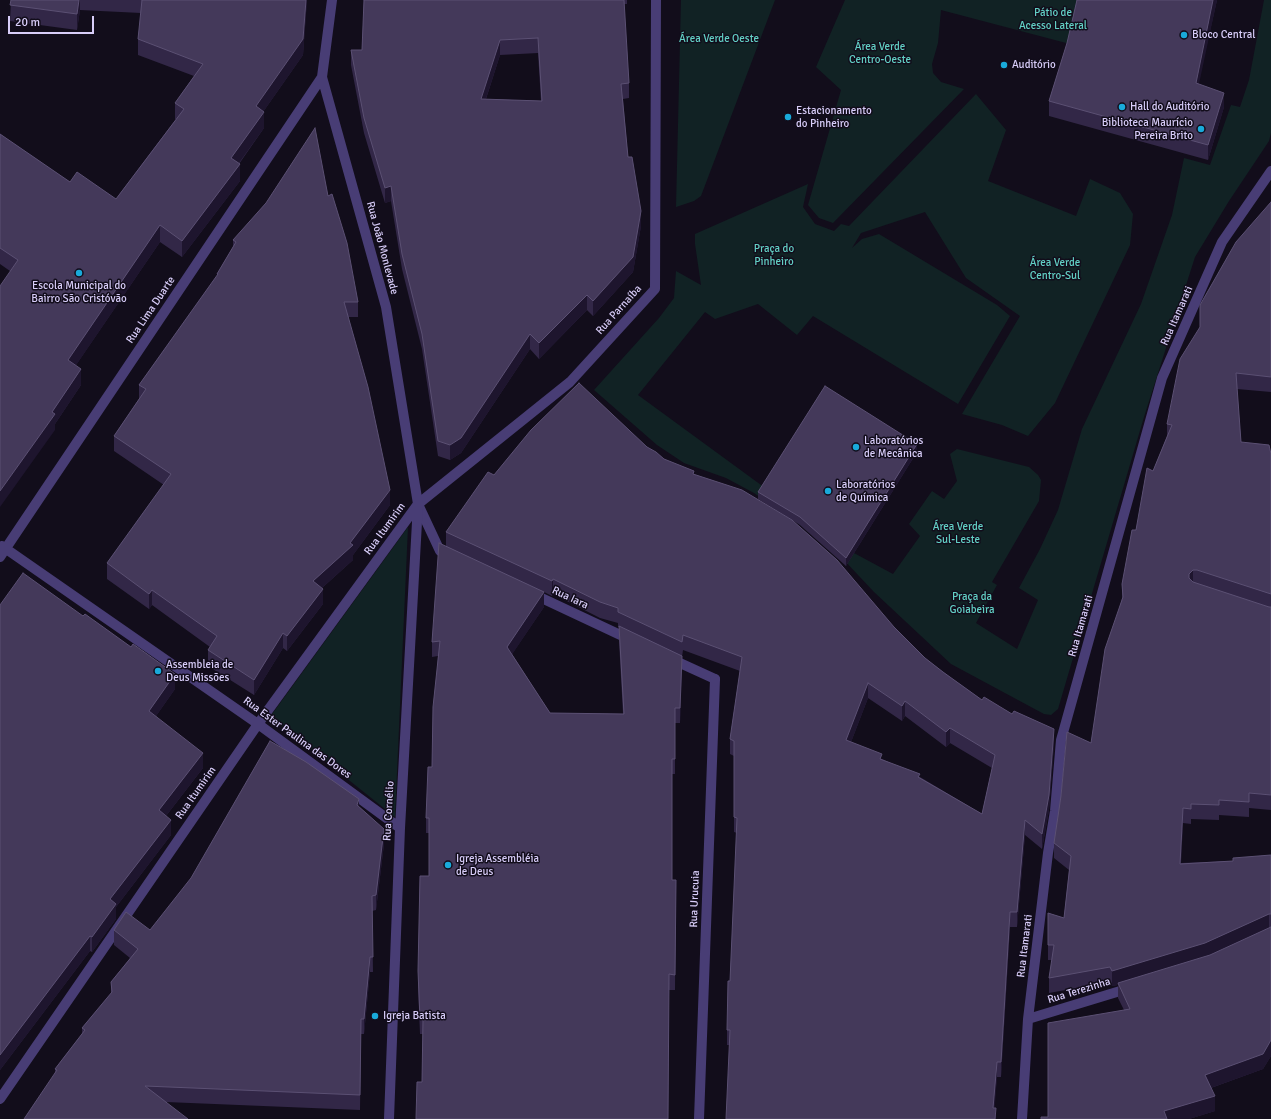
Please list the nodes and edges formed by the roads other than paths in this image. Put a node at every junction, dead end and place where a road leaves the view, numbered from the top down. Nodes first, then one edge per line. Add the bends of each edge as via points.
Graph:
1 (332, 0) edge
2 (656, 0) edge
3 (322, 77) junction
4 (1271, 171) edge
5 (418, 504) junction
6 (2, 551) edge
7 (455, 557) edge
8 (527, 591) edge
9 (643, 645) edge
10 (657, 652) edge
11 (258, 724) junction
12 (400, 828) junction
13 (1140, 985) edge
14 (1028, 1019) junction
15 (0, 1099) edge
16 (389, 1119) edge
17 (699, 1119) edge
18 (1022, 1119) edge

1 - 3 street, Rua João Monlevade
2 - 5 street, Rua Parnaíba via 655,289 572,384
3 - 5 street, Rua João Monlevade via 386,307
3 - 6 street, Rua Lima Duarte
4 - 14 street, Rua Itamarati via 1222,242 1162,378 1058,738 1056,811 1048,854
5 - 7 street via 440,551
5 - 11 street, Rua Itumirim
5 - 12 street, Rua Cornélio
6 - 11 street, Rua Ester Paulina das Dores
8 - 9 street, Rua Iara
10 - 17 street, Rua Urucuia via 715,679
11 - 12 street, Rua Ester Paulina das Dores
11 - 15 street, Rua Itumirim
12 - 16 street, Rua Cornélio
13 - 14 street, Rua Terezinha
14 - 18 street, Rua Itamarati

